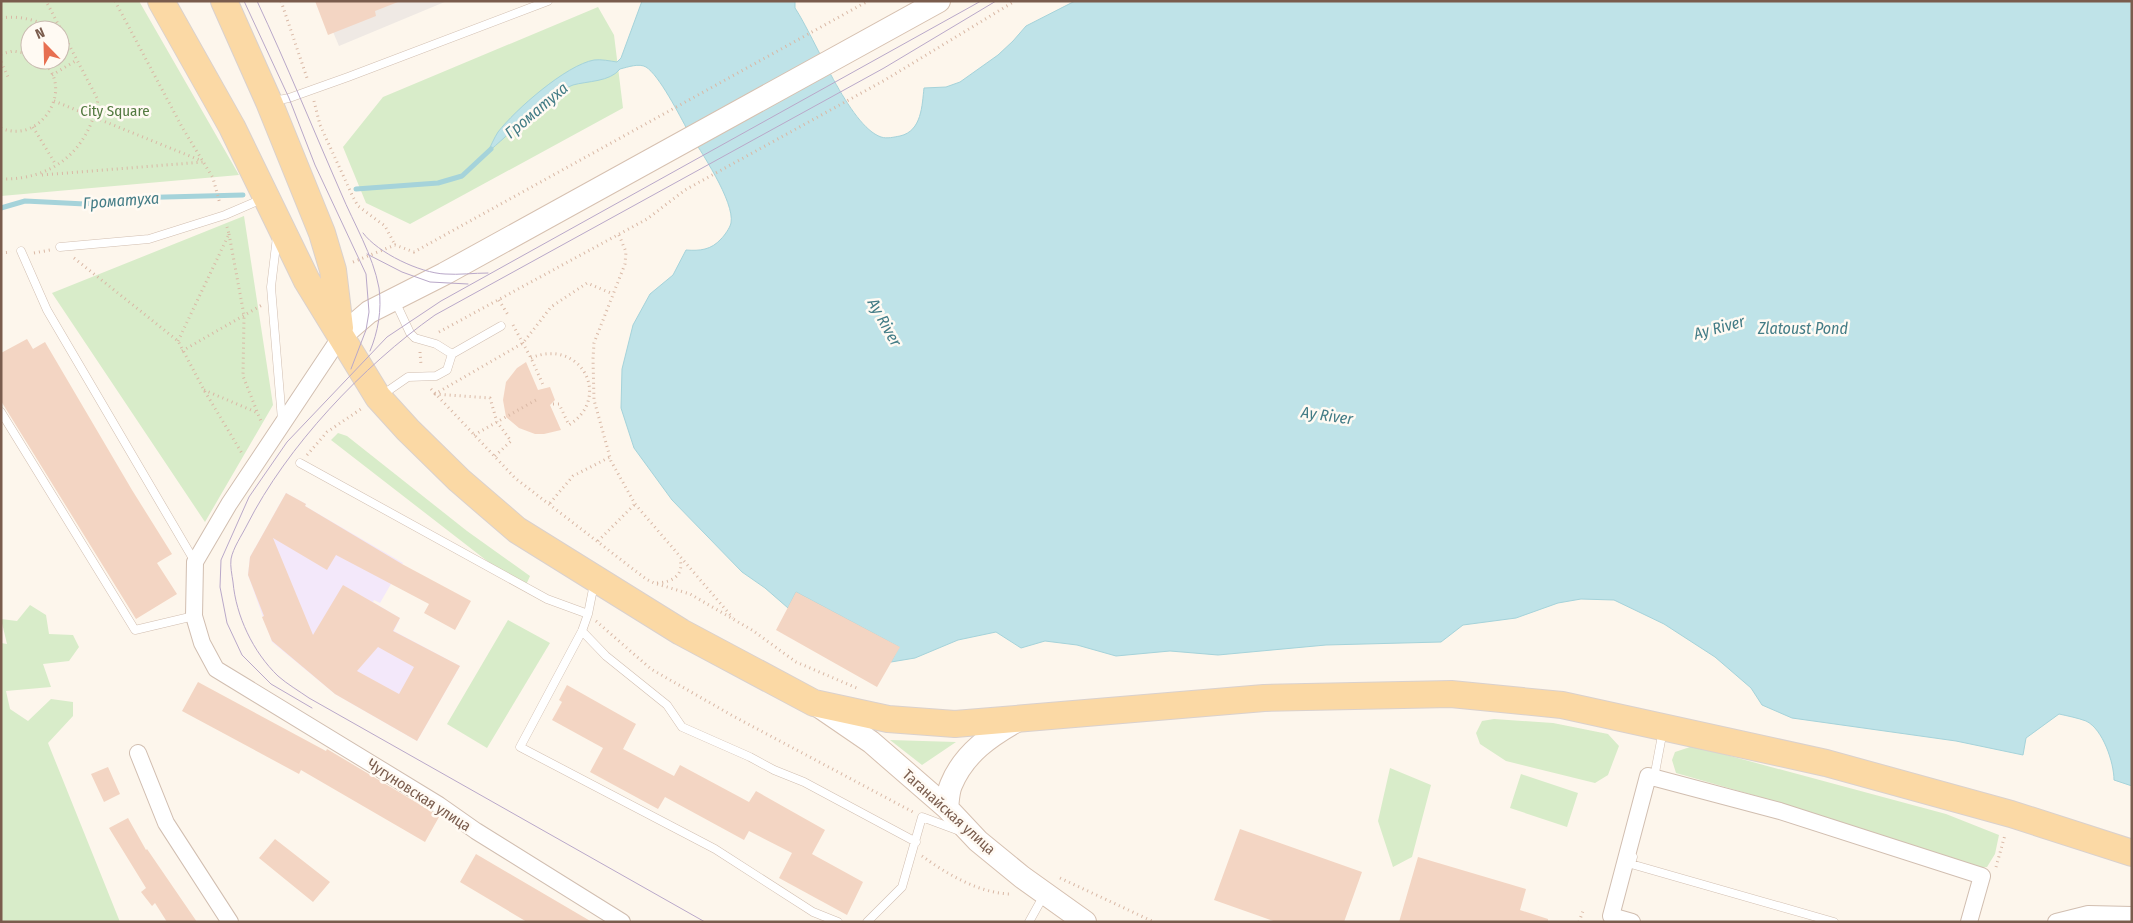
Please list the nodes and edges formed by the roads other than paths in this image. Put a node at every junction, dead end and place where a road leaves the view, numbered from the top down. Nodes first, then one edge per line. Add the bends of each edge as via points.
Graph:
1 (161, 1) edge
2 (224, 1) edge
3 (548, 1) edge
4 (939, 1) edge
5 (269, 102) junction
6 (266, 197) junction
7 (279, 226) junction
8 (60, 247) road end
9 (21, 252) dead end
10 (394, 299) junction
11 (501, 326) dead end
12 (341, 336) junction
13 (452, 354) junction
14 (378, 397) junction
15 (1, 412) edge
16 (283, 424) junction
17 (300, 464) road end
18 (195, 562) junction
19 (594, 580) junction
20 (588, 614) junction
21 (194, 616) junction
22 (582, 631) junction
23 (814, 703) junction
24 (1020, 718) junction
25 (1664, 726) junction
26 (138, 753) dead end
27 (1654, 777) junction
28 (947, 808) junction
29 (978, 841) junction
30 (916, 842) junction
31 (2132, 853) edge
32 (1045, 893) junction
33 (2132, 915) edge
34 (230, 922) edge
35 (622, 922) edge
36 (838, 922) edge
37 (867, 922) edge
38 (1029, 922) edge
39 (1084, 922) edge
40 (1632, 922) edge
41 (1834, 922) edge
42 (1969, 922) edge
43 (2056, 922) edge

1 - 6 main road via 219,103
2 - 5 main road
3 - 5 lane via 311,90
4 - 10 main road
5 - 12 main road via 322,233 333,270
6 - 7 main road
6 - 8 lane via 225,215 149,239
7 - 12 main road via 307,281
7 - 16 lane via 271,287
9 - 18 lane via 47,310
10 - 12 main road via 369,312
10 - 13 lane via 415,338 436,344
11 - 13 lane
12 - 14 main road
12 - 16 street
13 - 14 lane via 447,370 436,376 408,377
14 - 19 main road via 459,480 517,530
15 - 21 lane via 135,630
16 - 18 street via 229,504
17 - 20 lane via 548,599
18 - 21 street
19 - 20 lane
19 - 23 main road via 681,632
20 - 22 lane
21 - 35 street, Чугуновская улица via 202,643 216,669
22 - 30 lane via 606,656 667,705 682,727 804,782
22 - 36 lane via 520,747 715,849 813,912
23 - 24 main road via 888,719 954,724
23 - 28 main road, Таганайская улица via 870,742
24 - 25 main road via 1264,698 1451,694 1562,705
24 - 28 main road via 994,734 967,757 950,786
25 - 27 lane
25 - 31 main road via 1826,763 2011,814
26 - 34 street via 166,823
27 - 40 street via 1648,776 1611,916
27 - 41 lane via 1631,864
27 - 42 street via 1780,811 1982,876
28 - 29 main road, Таганайская улица
29 - 30 lane via 922,816
29 - 32 main road, Таганайская улица
30 - 37 lane via 902,888
32 - 38 lane
32 - 39 main road, Таганайская улица
33 - 43 street via 2088,914

